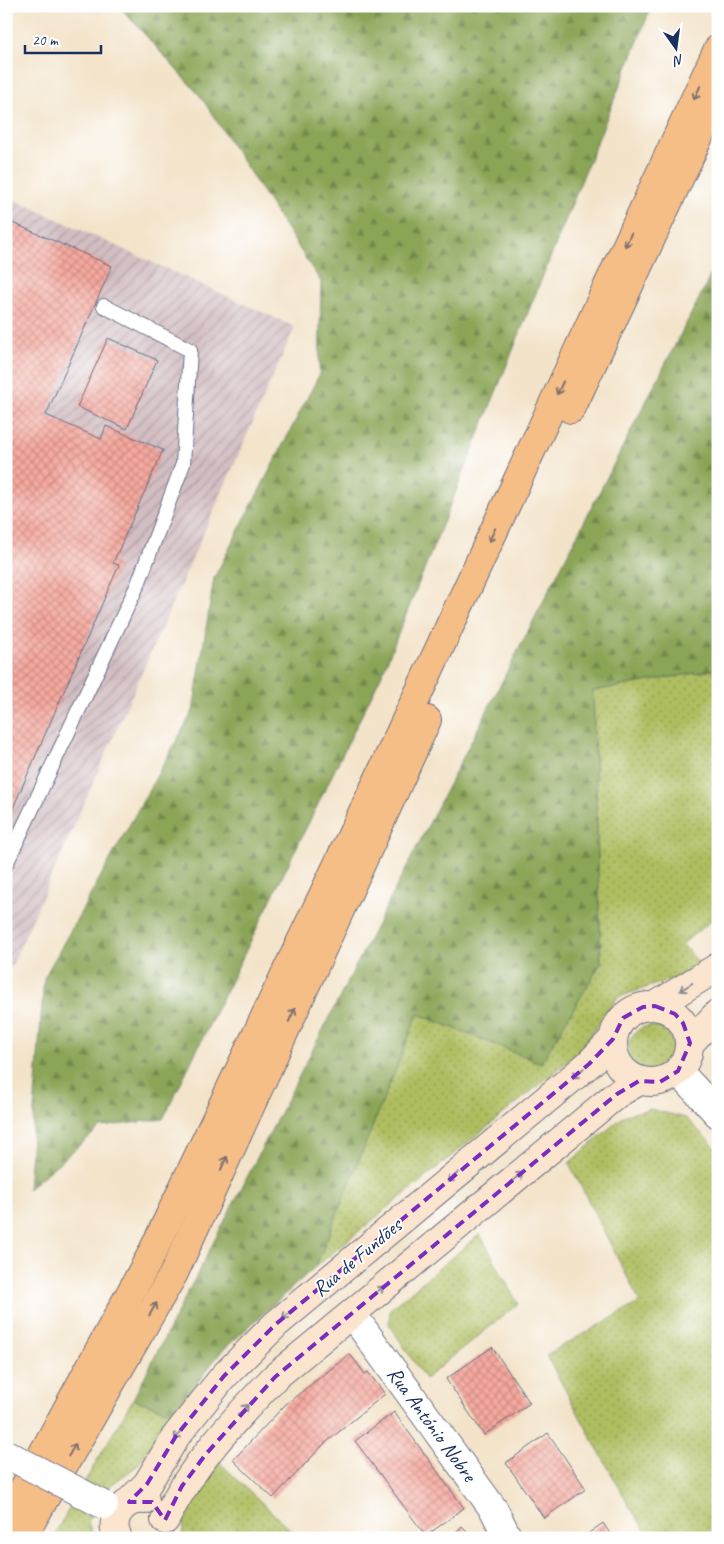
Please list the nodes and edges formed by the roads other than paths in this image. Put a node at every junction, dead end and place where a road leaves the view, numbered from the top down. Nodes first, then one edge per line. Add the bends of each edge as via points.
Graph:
1 (718, 49) edge
2 (718, 96) edge
3 (104, 306) dead end
4 (6, 864) edge
5 (718, 967) edge
6 (655, 1006) junction
7 (718, 1014) edge
8 (613, 1039) junction
9 (690, 1043) junction
10 (678, 1072) junction
11 (639, 1081) junction
12 (718, 1114) edge
13 (352, 1314) junction
14 (6, 1454) edge
15 (6, 1521) edge
16 (117, 1522) edge
17 (163, 1529) edge
18 (22, 1538) edge
19 (508, 1538) edge

1 -> 15 highway via 379,778 150,1257
18 -> 2 highway via 174,1273 496,569
3 - 4 lane via 190,350 184,464 138,584
5 -> 6 main road, Rua de Fundões
6 - 8 main road, Rua de Fundões via 643,1007 623,1018
6 - 9 main road via 675,1014 688,1032
7 - 9 main road
8 - 11 main road via 618,1065
8 -> 16 main road, Rua de Fundões via 589,1064 276,1324 224,1376 176,1436 148,1484
9 - 10 main road via 685,1063
10 - 11 main road, Rua de Fundões via 660,1082
10 - 12 street
13 -> 11 main road, Rua de Fundões via 617,1094
17 -> 13 main road, Rua de Fundões via 182,1486 235,1418 275,1377
13 - 19 street, Rua António Nobre via 494,1510
14 - 16 street, bridge
16 - 17 main road, Rua de Fundões via 136,1500 152,1502 158,1507

